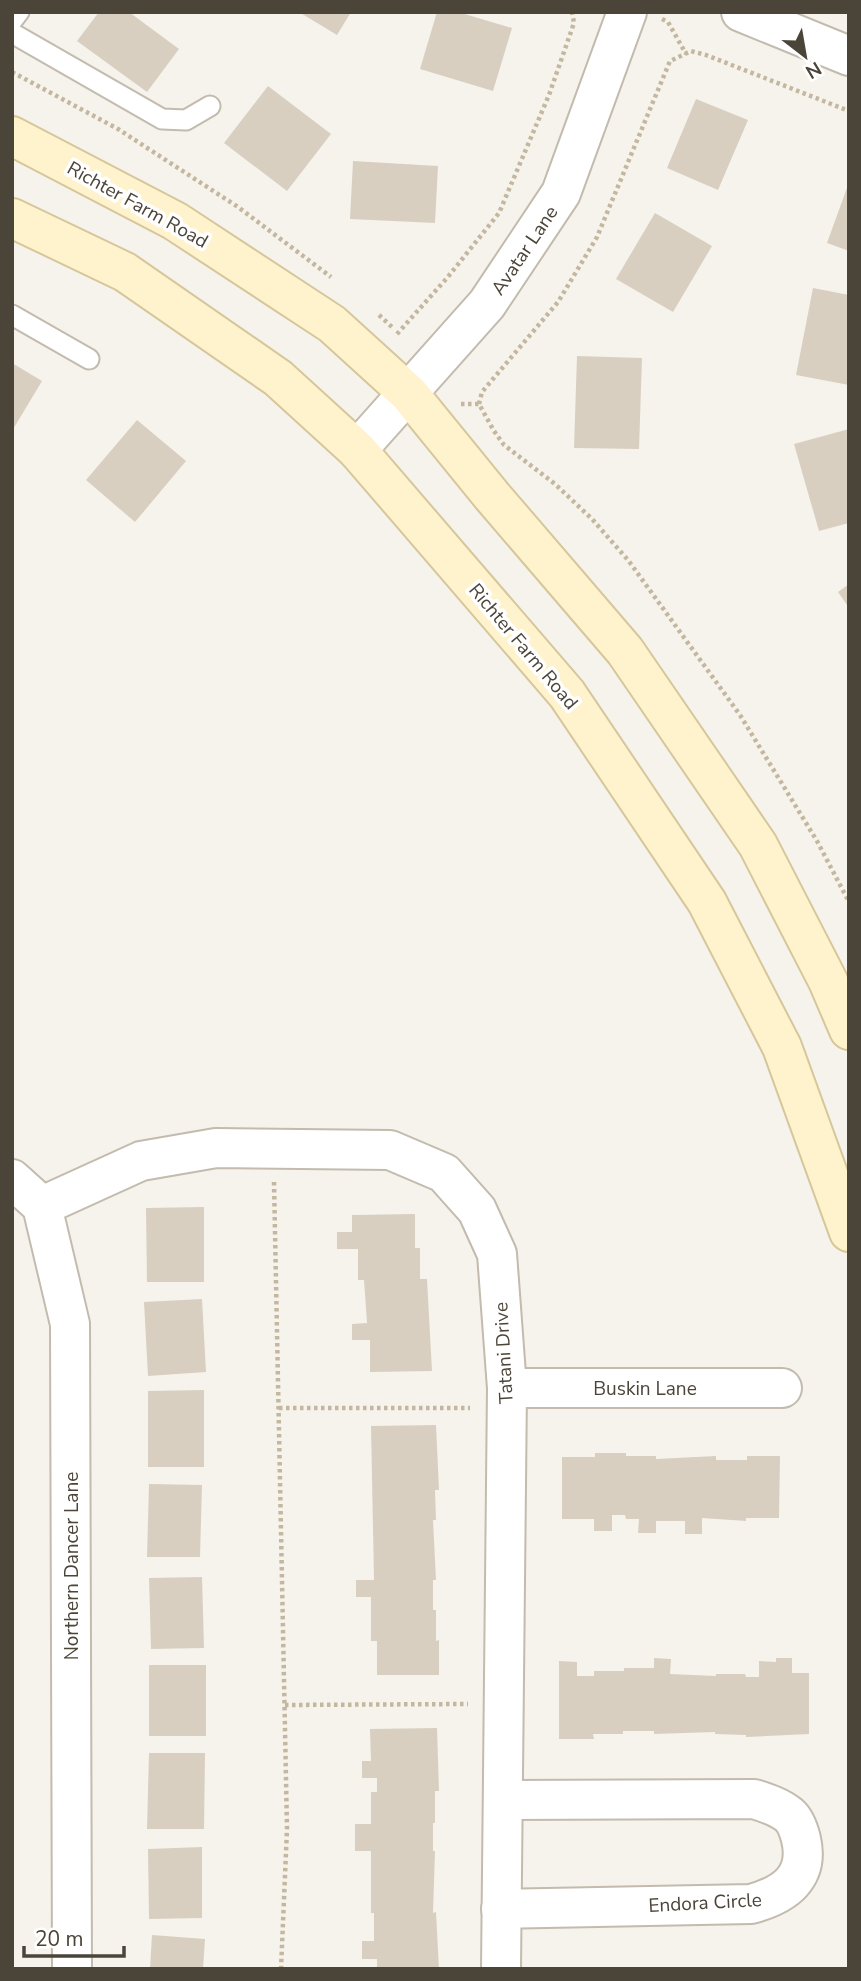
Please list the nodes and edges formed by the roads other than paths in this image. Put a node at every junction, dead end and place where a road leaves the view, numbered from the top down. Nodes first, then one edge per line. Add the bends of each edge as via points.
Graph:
1 (19, 12) edge
2 (741, 12) edge
3 (643, 15) edge
4 (12, 20) edge
5 (12, 33) edge
6 (849, 56) edge
7 (210, 106) dead end
8 (12, 136) edge
9 (12, 218) edge
10 (12, 315) edge
11 (89, 359) dead end
12 (409, 394) junction
13 (357, 450) junction
14 (849, 1030) edge
15 (12, 1179) edge
16 (41, 1206) junction
17 (849, 1232) edge
18 (782, 1388) dead end
19 (507, 1398) junction
20 (504, 1800) junction
21 (501, 1909) junction
22 (72, 1969) edge
23 (501, 1969) edge

1 - 4 lane
2 - 6 street
3 - 12 street, Avatar Lane via 561,193 487,304
5 - 7 lane via 162,119 186,120
8 - 12 main road, Richter Farm Road via 176,220 331,324
9 - 13 main road, Richter Farm Road via 125,272 278,378
10 - 11 lane
12 - 13 street, Avatar Lane
12 - 14 main road, Richter Farm Road via 625,651 758,845
13 - 17 main road, Richter Farm Road via 567,694 707,902 782,1047
15 - 16 street
16 - 19 street, Tatani Drive via 141,1161 216,1148 390,1150 444,1173 477,1210 497,1254
16 - 22 street, Northern Dancer Lane via 70,1324
18 - 19 street, Buskin Lane
19 - 20 street, Tatani Drive
20 - 21 street, Tatani Drive
20 - 21 street, Endora Circle via 754,1799 791,1816 803,1850 796,1878 772,1898 751,1904
21 - 23 street, Tatani Drive

